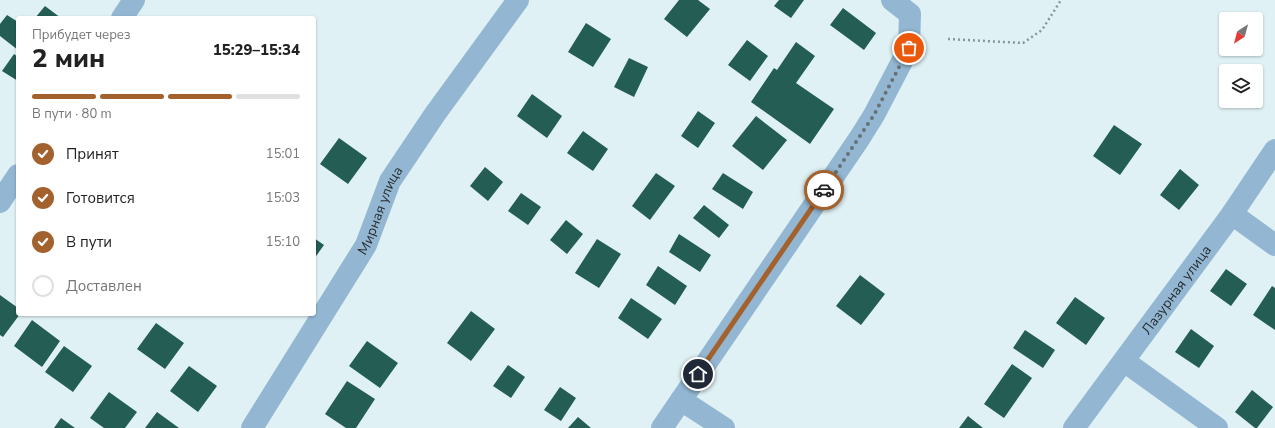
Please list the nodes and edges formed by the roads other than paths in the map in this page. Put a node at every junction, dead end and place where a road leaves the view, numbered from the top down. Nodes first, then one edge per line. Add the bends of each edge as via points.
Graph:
1 (134, 0) edge
2 (518, 0) edge
3 (892, 0) edge
4 (123, 16) edge
5 (1275, 150) edge
6 (1232, 214) junction
7 (1275, 245) edge
8 (1124, 361) junction
9 (681, 400) junction
10 (252, 428) edge
11 (662, 428) edge
12 (724, 428) edge
13 (1074, 428) edge
14 (1217, 428) edge

1 - 4 street
2 - 10 street, Мирная улица via 390,181 366,245
3 - 9 street via 910,14 909,48 874,115
5 - 6 street, Лазурная улица
6 - 7 street
6 - 8 street, Лазурная улица
8 - 13 street, Лазурная улица
8 - 14 street
9 - 11 street
9 - 12 street

